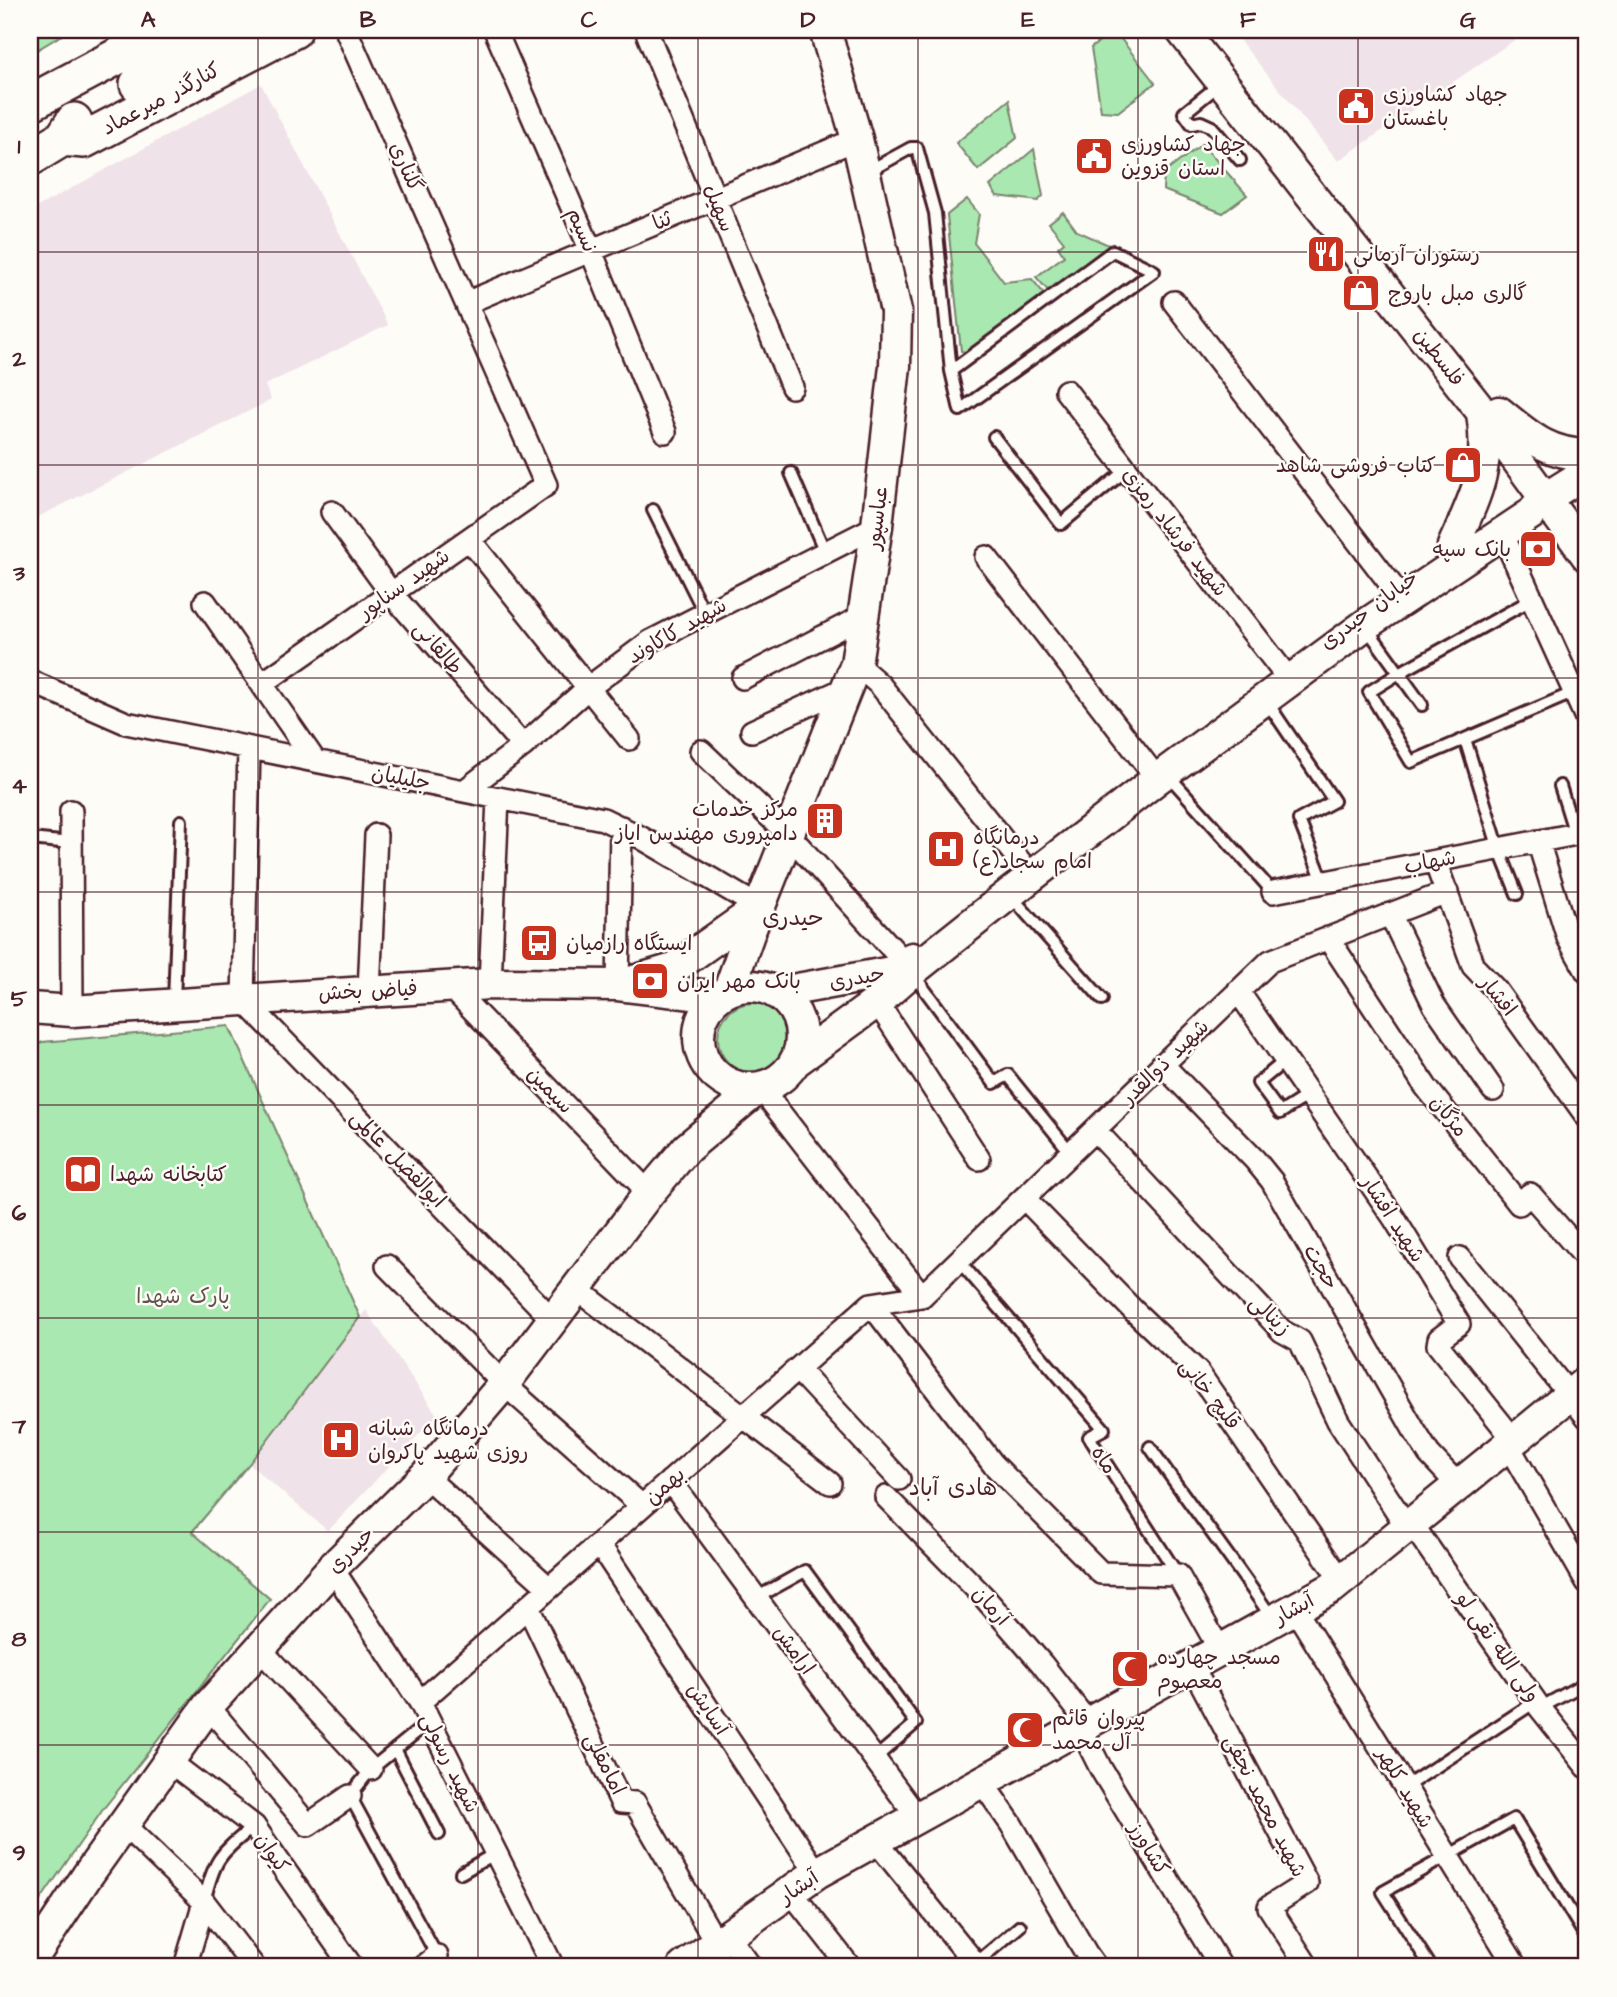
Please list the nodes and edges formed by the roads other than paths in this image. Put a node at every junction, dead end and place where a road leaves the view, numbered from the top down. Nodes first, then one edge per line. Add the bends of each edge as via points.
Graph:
1 (141, 30) edge
2 (173, 30) edge
3 (240, 30) edge
4 (294, 30) edge
5 (346, 30) edge
6 (495, 30) edge
7 (646, 30) edge
8 (825, 30) edge
9 (1181, 30) edge
10 (1198, 30) edge
11 (1222, 82) junction
12 (30, 103) edge
13 (63, 138) junction
14 (857, 139) junction
15 (30, 158) edge
16 (1240, 160) dead end
17 (865, 173) junction
18 (715, 198) junction
19 (591, 251) junction
20 (1174, 302) dead end
21 (466, 303) junction
22 (951, 371) junction
23 (792, 387) dead end
24 (1066, 391) dead end
25 (1491, 412) junction
26 (665, 432) dead end
27 (994, 437) dead end
28 (1587, 455) edge
29 (1126, 470) junction
30 (1587, 472) edge
31 (790, 473) dead end
32 (546, 485) joint
33 (1551, 494) junction
34 (653, 510) dead end
35 (332, 512) dead end
36 (877, 526) junction
37 (1587, 529) edge
38 (1502, 533) junction
39 (469, 539) junction
40 (1453, 546) junction
41 (825, 552) junction
42 (1587, 556) edge
43 (986, 557) dead end
44 (1396, 591) junction
45 (391, 593) junction
46 (1531, 600) junction
47 (205, 602) dead end
48 (705, 614) junction
49 (863, 616) junction
50 (1364, 625) junction
51 (1401, 672) junction
52 (1284, 673) junction
53 (851, 676) junction
54 (743, 677) dead end
55 (30, 681) edge
56 (263, 684) junction
57 (588, 688) junction
58 (1575, 692) junction
59 (1265, 699) junction
60 (1422, 705) dead end
61 (1587, 720) edge
62 (752, 731) dead end
63 (629, 739) dead end
64 (1465, 739) junction
65 (523, 746) junction
66 (249, 748) junction
67 (701, 751) dead end
68 (315, 761) junction
69 (1159, 772) junction
70 (1560, 786) dead end
71 (464, 791) junction
72 (498, 798) junction
73 (71, 811) dead end
74 (181, 821) dead end
75 (621, 827) junction
76 (1581, 833) edge
77 (376, 835) dead end
78 (789, 835) junction
79 (30, 839) edge
80 (1538, 841) junction
81 (71, 843) junction
82 (1499, 849) junction
83 (1435, 860) junction
84 (1026, 869) junction
85 (1324, 881) junction
86 (1273, 892) joint
87 (1447, 892) junction
88 (1009, 894) junction
89 (1517, 894) dead end
90 (759, 907) junction
91 (1390, 914) junction
92 (1328, 938) junction
93 (904, 971) junction
94 (1587, 972) edge
95 (490, 984) junction
96 (618, 985) junction
97 (451, 987) junction
98 (369, 991) junction
99 (1238, 991) junction
100 (665, 992) junction
101 (775, 993) junction
102 (723, 994) junction
103 (243, 999) junction
104 (1102, 999) dead end
105 (877, 1002) junction
106 (174, 1004) junction
107 (30, 1008) edge
108 (72, 1011) junction
109 (701, 1022) junction
110 (30, 1028) edge
111 (1286, 1060) junction
112 (795, 1062) junction
113 (1162, 1064) junction
114 (714, 1074) junction
115 (760, 1087) junction
116 (1493, 1090) dead end
117 (1310, 1094) junction
118 (1587, 1117) edge
119 (1095, 1130) junction
120 (687, 1148) junction
121 (1071, 1153) junction
122 (979, 1159) dead end
123 (649, 1193) junction
124 (1024, 1198) junction
125 (1460, 1258) dead end
126 (1587, 1259) edge
127 (959, 1261) junction
128 (387, 1266) dead end
129 (577, 1289) junction
130 (922, 1296) junction
131 (871, 1304) junction
132 (553, 1320) junction
133 (797, 1369) junction
134 (504, 1384) junction
135 (1582, 1397) edge
136 (743, 1417) junction
137 (1511, 1443) junction
138 (1150, 1447) dead end
139 (425, 1476) junction
140 (900, 1479) dead end
141 (670, 1481) junction
142 (830, 1483) dead end
143 (1458, 1485) junction
144 (886, 1497) dead end
145 (642, 1506) junction
146 (1409, 1525) junction
147 (599, 1544) junction
148 (332, 1568) junction
149 (1178, 1575) junction
150 (1342, 1580) junction
151 (1587, 1582) edge
152 (549, 1588) junction
153 (756, 1598) junction
154 (528, 1607) junction
155 (1284, 1614) junction
156 (259, 1648) junction
157 (1220, 1650) junction
158 (1192, 1666) junction
159 (1587, 1682) edge
160 (1538, 1705) junction
161 (208, 1706) junction
162 (425, 1712) junction
163 (1084, 1725) junction
164 (395, 1749) junction
165 (874, 1759) junction
166 (169, 1761) junction
167 (1587, 1768) edge
168 (371, 1769) junction
169 (982, 1782) junction
170 (1405, 1787) junction
171 (350, 1796) junction
172 (918, 1818) junction
173 (124, 1825) junction
174 (254, 1826) junction
175 (439, 1834) dead end
176 (876, 1841) junction
177 (495, 1854) junction
178 (1446, 1856) junction
179 (461, 1873) dead end
180 (817, 1873) junction
181 (87, 1876) junction
182 (791, 1892) junction
183 (204, 1902) junction
184 (30, 1922) edge
185 (1020, 1926) dead end
186 (1587, 1939) edge
187 (722, 1940) junction
188 (30, 1962) edge
189 (432, 1963) edge
190 (976, 1965) edge
191 (185, 1967) edge
192 (254, 1967) edge
193 (352, 1967) edge
194 (552, 1967) edge
195 (683, 1967) edge
196 (751, 1967) edge
197 (850, 1967) edge
198 (1096, 1967) edge
199 (1221, 1967) edge
200 (1308, 1967) edge
201 (1431, 1967) edge
202 (1516, 1967) edge

1 - 12 main road
2 - 12 main road
3 - 13 main road via 76,118
4 - 13 main road, کنارگذر میرعماد via 84,139
5 - 21 street, گلناری
6 - 19 street, نسیم
7 - 18 street, سهیل
8 - 14 street, عباسپور
9 - 11 street, فلسطین
10 - 25 street, فلسطین
11 - 16 lane via 1184,113 1192,124 1212,127
11 - 25 street, فلسطین
13 - 15 main road
14 - 17 street, عباسپور
14 - 18 street, ثنا
17 - 22 lane via 917,148 935,213
17 - 36 street, عباسپور via 896,311 895,366
18 - 19 street, ثنا
18 - 23 street, سهیل
19 - 21 street, ثنا
19 - 26 street, نسیم
20 - 44 street
21 - 32 street, گلناری
22 - 22 lane via 1113,251 1154,271 960,410
24 - 29 street, شهید فرشاد رمزی
25 - 28 street via 1539,444
25 - 33 street, فلسطین
25 - 40 street via 1482,474
27 - 29 lane via 1061,524
29 - 52 street, شهید فرشاد رمزی
30 - 33 street
31 - 41 lane
32 - 39 street, شهید سناپور
33 - 37 street, فلسطین
33 - 38 street, خیابان حیدری
33 - 40 street, خیابان حیدری via 1521,497
33 - 42 street, فلسطین
34 - 48 lane
35 - 45 street, طالقانی
36 - 41 street, شهید کاکاوند
36 - 49 street, عباسپور
38 - 46 street
38 - 50 street, خیابان حیدری
39 - 45 street, شهید سناپور
39 - 57 street
40 - 44 street, خیابان حیدری
41 - 48 street, شهید کاکاوند
43 - 69 street
44 - 52 street, خیابان حیدری
45 - 56 street, شهید سناپور
45 - 65 street, طالقانی
46 - 51 lane
46 - 58 street
47 - 56 street
48 - 57 street, شهید کاکاوند via 651,641
49 - 53 street, عباسپور
49 - 54 street
50 - 51 lane
50 - 59 street, خیابان حیدری
51 - 60 lane
51 - 64 lane via 1369,692 1411,762
52 - 69 street, خیابان حیدری
53 - 62 street
53 - 78 street, عباسپور
53 - 84 street via 880,685
55 - 66 street, جلیلیان via 125,723
56 - 68 street
57 - 63 street
57 - 65 street, شهید کاکاوند
58 - 61 street
58 - 64 lane
59 - 69 street, خیابان حیدری
59 - 85 lane via 1334,801 1299,820
64 - 82 lane
65 - 71 street, شهید کاکاوند
66 - 68 street, جلیلیان
66 - 103 street
67 - 78 street
68 - 71 street, جلیلیان
69 - 84 street, خیابان حیدری
69 - 86 lane
69 - 88 street, خیابان حیدری
70 - 76 lane
71 - 72 street, جلیلیان
72 - 75 street, جلیلیان via 603,819
72 - 95 street
73 - 81 street
74 - 106 lane
75 - 90 street, جلیلیان
75 - 96 street
76 - 80 street, شهاب
77 - 98 street
78 - 90 street, عباسپور
78 - 93 street
79 - 81 lane
80 - 82 street, شهاب
80 - 94 street via 1568,938
81 - 108 street
82 - 83 street, شهاب
82 - 89 lane
83 - 85 street, شهاب
83 - 87 street, افشار
84 - 93 street, خیابان حیدری
85 - 86 street, شهاب
87 - 91 street, شهید ذوالقدر
87 - 118 street, افشار via 1473,966 1496,990
88 - 93 street, خیابان حیدری
88 - 104 lane
90 - 96 street via 673,969
90 - 102 street, عباسپور
91 - 92 street, شهید ذوالقدر
91 - 116 street via 1434,1005
92 - 99 street, شهید ذوالقدر via 1270,961
92 - 126 street, مژگان via 1426,1087 1519,1204 1530,1194
93 - 101 street, حیدری
93 - 105 street
93 - 121 lane via 994,1083 1008,1075
95 - 96 street, فیاض بخش
95 - 97 street, فیاض بخش
96 - 100 street, فیاض بخش
97 - 98 street, فیاض بخش
97 - 123 street, سیمین
98 - 103 street, فیاض بخش
99 - 111 street, شهید افشار
99 - 113 street, شهید ذوالقدر
100 - 102 street, فیاض بخش
100 - 109 street
101 - 102 street via 744,986
101 - 112 street via 788,1003 799,1024
102 - 109 street
103 - 106 street, فیاض بخش
103 - 132 street, ابوالفضل عالمی
105 - 112 street
105 - 122 street
106 - 108 street, فیاض بخش
107 - 108 street
108 - 110 street
109 - 114 street via 700,1050
111 - 117 street, شهید افشار
111 - 117 lane via 1258,1083 1280,1113
112 - 115 street via 774,1083
113 - 119 street, شهید ذوالقدر
113 - 143 street, حجت via 1272,1181 1414,1430
114 - 115 street via 744,1088
114 - 120 street via 710,1100
115 - 120 street
115 - 130 street
117 - 137 street, شهید افشار via 1459,1324 1439,1339 1438,1345
119 - 121 street, شهید ذوالقدر
119 - 146 street, زینالی via 1282,1331 1300,1341 1338,1421
120 - 123 street, حیدری
121 - 124 street, شهید ذوالقدر
123 - 129 street, حیدری
124 - 127 street, شهید ذوالقدر
124 - 150 street, قلیچ خانی via 1198,1372
125 - 135 street
127 - 130 street, شهید ذوالقدر
127 - 149 lane, ماه via 1104,1429 1089,1437
128 - 134 street
129 - 132 street, حیدری
129 - 136 street
130 - 131 street
131 - 133 street, بهمن
131 - 149 street via 993,1464 1101,1573
132 - 134 street, حیدری
133 - 136 street, بهمن
133 - 140 street
134 - 139 street, حیدری
134 - 145 street
135 - 137 street, آبشار
136 - 141 street, بهمن
136 - 142 street
137 - 143 street, آبشار
137 - 151 street
138 - 155 lane via 1237,1566
139 - 148 street, حیدری
139 - 152 street
141 - 145 street, بهمن
141 - 153 street, ارامش
143 - 146 street, آبشار
144 - 163 street, آرمان via 984,1597 1042,1664
145 - 147 street, بهمن
146 - 150 street, آبشار
146 - 160 street, ولی الله نقی لو
147 - 152 street, بهمن
147 - 180 street, آسایش
148 - 156 street, حیدری
148 - 162 street, شهید رسولی
149 - 157 street, ماه
150 - 155 street, آبشار
152 - 154 street, بهمن
153 - 165 street, ارامش
153 - 165 lane via 805,1571 916,1723
154 - 162 street, بهمن
154 - 187 street, امامقلی via 621,1802 635,1802
155 - 157 street, آبشار
155 - 170 street, شهید کلهر
156 - 161 street, حیدری
156 - 168 street
157 - 158 street, آبشار
158 - 163 street, آبشار
158 - 200 street, شهید محمد نجفی via 1307,1883 1269,1907
159 - 160 lane
160 - 167 street, ولی الله نقی لو
160 - 170 lane
161 - 166 street, حیدری
161 - 171 street via 308,1825
162 - 164 lane
162 - 177 street, شهید رسولی
163 - 169 street, آبشار
163 - 199 street, کشاورز via 1115,1792
164 - 168 lane
164 - 175 lane
165 - 172 street, ارامش
166 - 173 street, حیدری
166 - 174 street, کیوان
168 - 171 lane
169 - 172 street, آبشار
169 - 198 street
170 - 178 street, شهید کلهر
171 - 189 lane
172 - 176 street, آبشار
173 - 181 street, حیدری
173 - 183 street
174 - 183 lane via 221,1854
174 - 193 street, کیوان
176 - 180 street, آبشار
176 - 190 street
177 - 179 lane
177 - 194 street, شهید رسولی
178 - 186 lane via 1514,1819
178 - 201 lane via 1383,1892
178 - 202 street, شهید کلهر
180 - 182 street, آبشار
181 - 184 street via 58,1905
181 - 188 street, حیدری
182 - 187 street, آبشار
182 - 197 street
183 - 191 street
183 - 192 street
185 - 190 lane
187 - 195 street, آبشار
187 - 196 street

